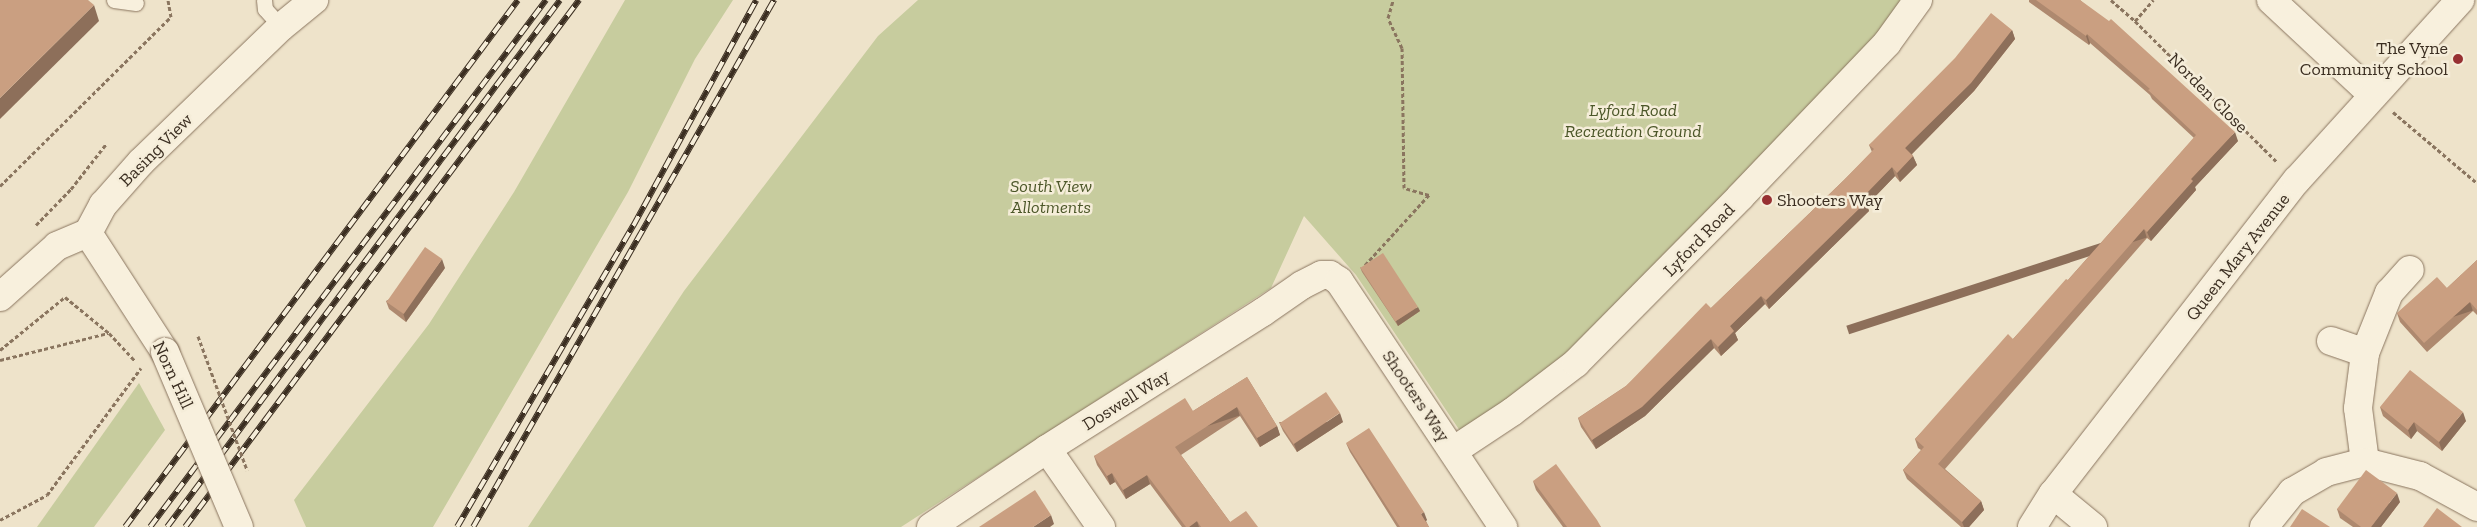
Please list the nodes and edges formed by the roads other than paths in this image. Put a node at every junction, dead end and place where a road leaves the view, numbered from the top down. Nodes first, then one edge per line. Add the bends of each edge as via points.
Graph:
1 (114, 0) edge
2 (264, 0) edge
3 (314, 0) edge
4 (1918, 0) edge
5 (2271, 0) edge
6 (2460, 0) edge
7 (136, 3) dead end
8 (281, 27) junction
9 (2381, 102) junction
10 (88, 233) junction
11 (2410, 270) dead end
12 (1328, 271) joint
13 (0, 297) edge
14 (2331, 341) dead end
15 (2365, 353) junction
16 (1047, 450) junction
17 (1453, 451) junction
18 (2365, 462) junction
19 (2053, 494) junction
20 (2477, 507) edge
21 (239, 527) edge
22 (931, 527) edge
23 (1101, 527) edge
24 (1503, 527) edge
25 (2032, 527) edge
26 (2093, 527) edge
27 (2264, 527) edge

1 - 7 lane
2 - 8 lane via 265,9
3 - 8 street, Basing View
4 - 17 street, Lyford Road via 1887,43 1582,357 1512,412
5 - 9 street
6 - 9 street, Queen Mary Avenue
8 - 10 street, Basing View via 141,162 102,205
9 - 19 street, Queen Mary Avenue via 2297,180
10 - 13 street via 57,246
10 - 21 street, Norn Hill, bridge via 165,352
11 - 15 street via 2389,293
12 - 16 street, Doswell Way
12 - 17 street, Shooters Way
14 - 15 street
15 - 18 street via 2358,408
16 - 22 street, Doswell Way
16 - 23 street
17 - 24 street, Shooters Way
18 - 20 street via 2420,476
18 - 27 street via 2326,472 2292,492
19 - 25 street, Queen Mary Avenue
19 - 26 street

